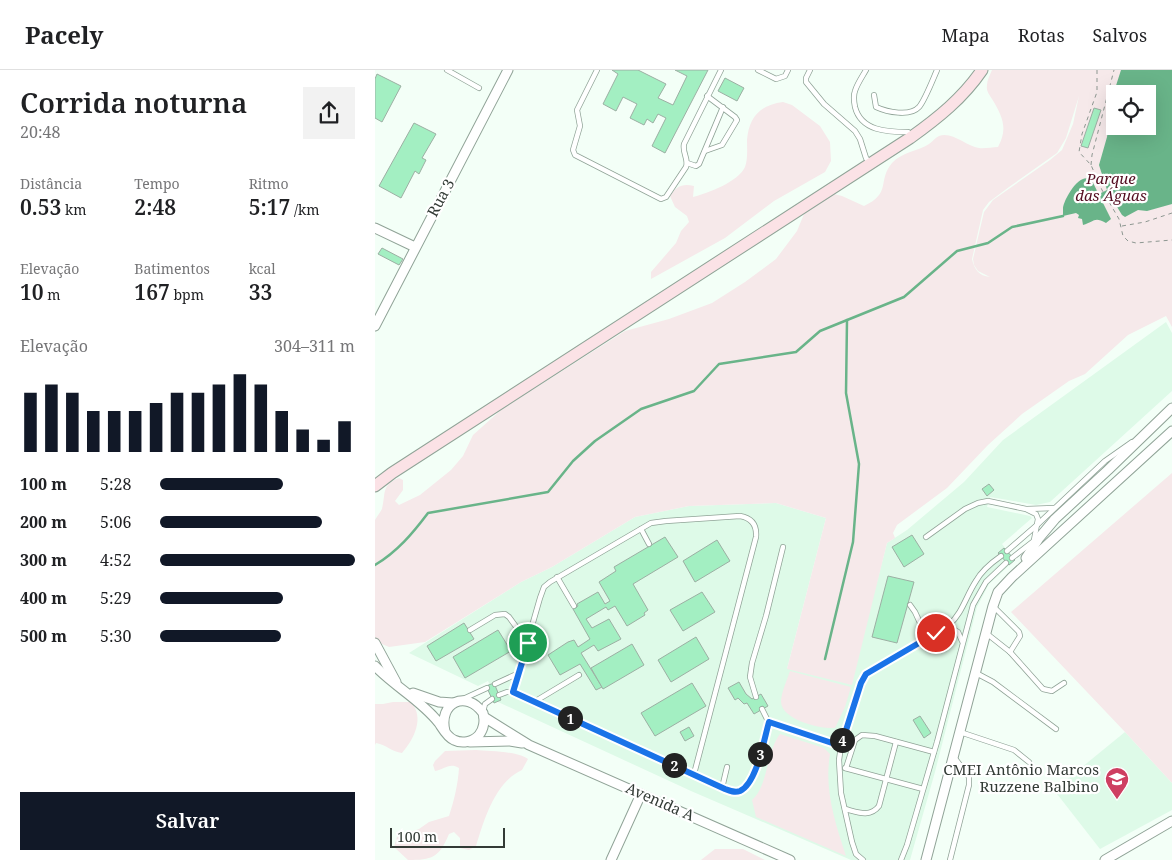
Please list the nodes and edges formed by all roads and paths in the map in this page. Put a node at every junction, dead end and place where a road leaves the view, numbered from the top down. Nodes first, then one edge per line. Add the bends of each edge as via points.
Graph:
1 (447, 70) edge
2 (508, 70) edge
3 (597, 70) edge
4 (721, 70) edge
5 (758, 70) edge
6 (788, 70) edge
7 (810, 70) edge
8 (866, 70) edge
9 (937, 70) edge
10 (975, 70) edge
11 (982, 70) edge
12 (1097, 70) edge
13 (1114, 70) edge
14 (479, 88) dead end
15 (874, 95) dead end
16 (707, 96) junction
17 (723, 107) junction
18 (908, 132) junction
19 (705, 151) junction
20 (868, 161) junction
21 (687, 163) junction
22 (1091, 165) junction
23 (1172, 213) edge
24 (1122, 226) junction
25 (375, 228) edge
26 (1172, 240) edge
27 (415, 247) junction
28 (375, 326) edge
29 (1172, 408) edge
30 (1172, 431) edge
31 (375, 476) edge
32 (375, 486) edge
33 (1026, 510) junction
34 (1066, 514) junction
35 (1037, 525) junction
36 (641, 529) junction
37 (1057, 535) junction
38 (926, 538) dead end
39 (1037, 539) junction
40 (649, 544) dead end
41 (783, 547) dead end
42 (1007, 551) dead end
43 (1001, 556) dead end
44 (1012, 558) dead end
45 (1006, 562) dead end
46 (557, 577) junction
47 (1012, 577) junction
48 (574, 606) dead end
49 (910, 606) dead end
50 (993, 606) junction
51 (470, 630) dead end
52 (936, 633) junction
53 (986, 633) junction
54 (927, 638) junction
55 (528, 643) junction
56 (962, 643) junction
57 (375, 644) edge
58 (1010, 652) junction
59 (375, 666) edge
60 (519, 673) junction
61 (976, 673) junction
62 (579, 676) dead end
63 (1064, 683) dead end
64 (397, 684) junction
65 (495, 684) dead end
66 (487, 688) dead end
67 (513, 692) junction
68 (499, 695) dead end
69 (756, 697) dead end
70 (492, 699) dead end
71 (456, 702) junction
72 (534, 702) junction
73 (762, 709) dead end
74 (483, 715) junction
75 (769, 722) junction
76 (1056, 729) dead end
77 (445, 731) junction
78 (960, 732) junction
79 (468, 742) junction
80 (896, 742) junction
81 (529, 745) junction
82 (841, 746) junction
83 (934, 752) junction
84 (954, 757) junction
85 (1029, 762) dead end
86 (839, 766) junction
87 (727, 767) dead end
88 (846, 768) junction
89 (694, 774) junction
90 (886, 779) junction
91 (722, 788) junction
92 (923, 789) junction
93 (641, 794) junction
94 (845, 809) junction
95 (1172, 821) edge
96 (611, 860) edge
97 (790, 860) edge
98 (863, 860) edge
99 (901, 860) edge
100 (926, 860) edge
101 (950, 860) edge
102 (1107, 860) edge

1 - 14 lane
2 - 27 street, Rua 3
3 - 21 lane via 577,110 580,130 573,150 575,156 661,198 666,197
4 - 16 lane
5 - 6 lane via 776,79 785,76
7 - 20 lane via 806,82 818,98 855,131
8 - 18 lane via 855,90 856,112 868,125 879,130
9 - 15 lane via 919,107 909,112 886,111 877,107
10 - 18 street via 947,102
11 - 20 street via 944,113
12 - 22 path via 1097,92 1079,147 1081,155
13 - 22 path
16 - 17 lane
16 - 21 lane via 683,144
17 - 19 lane
17 - 19 lane via 737,120 721,147
18 - 20 street
19 - 21 lane via 698,166
20 - 31 street
20 - 32 street
22 - 24 path
23 - 24 path
24 - 26 path via 1123,236 1131,242
25 - 27 street
27 - 28 street, Rua 3
29 - 34 street
30 - 34 street
33 - 34 lane
33 - 35 lane via 1037,516
33 - 38 lane via 982,502 965,509
34 - 35 lane
34 - 37 street
34 - 39 street
35 - 39 lane
35 - 42 lane
36 - 40 lane
36 - 46 lane
36 - 89 lane via 659,522 740,516 750,519 755,527 756,537
37 - 39 lane
37 - 47 street
39 - 44 lane
39 - 47 street
41 - 69 lane via 752,662 750,677
43 - 52 lane via 975,582 959,615
45 - 56 lane via 979,593
46 - 48 lane
46 - 55 lane via 544,588
47 - 50 street via 999,592
49 - 54 lane
50 - 53 street
50 - 58 lane via 1021,636
51 - 55 lane via 495,615 505,614
52 - 54 lane
52 - 56 lane via 953,629 960,634
53 - 58 lane
53 - 61 street
54 - 82 lane via 866,674
55 - 60 lane
56 - 83 lane
57 - 64 street
58 - 63 lane via 1043,688 1052,691
59 - 64 street
60 - 65 lane
60 - 67 lane
61 - 76 lane
61 - 78 street
62 - 72 lane
64 - 71 street via 439,702
64 - 77 street via 416,699
66 - 71 lane
67 - 68 lane
67 - 72 lane
70 - 74 lane via 485,704
71 - 74 street via 473,703
71 - 77 street via 445,711 442,721
72 - 89 lane
73 - 75 lane
74 - 79 street via 482,731
74 - 81 street
75 - 82 lane
75 - 91 lane via 751,780 739,791
77 - 79 street via 455,741
78 - 84 street
78 - 85 lane via 1014,750
79 - 81 street via 511,741
80 - 83 lane
80 - 88 lane via 868,734 860,735 855,740
80 - 90 lane
81 - 93 street, Avenida A
82 - 86 lane
83 - 92 lane
84 - 100 street
84 - 101 lane via 969,777 969,785
86 - 88 lane
86 - 94 lane
87 - 91 lane
88 - 90 lane
89 - 91 lane
90 - 92 lane
90 - 94 lane via 879,806 874,811 863,813
92 - 99 lane
93 - 96 street
93 - 97 street, Avenida A
94 - 98 lane via 854,849
95 - 102 street

